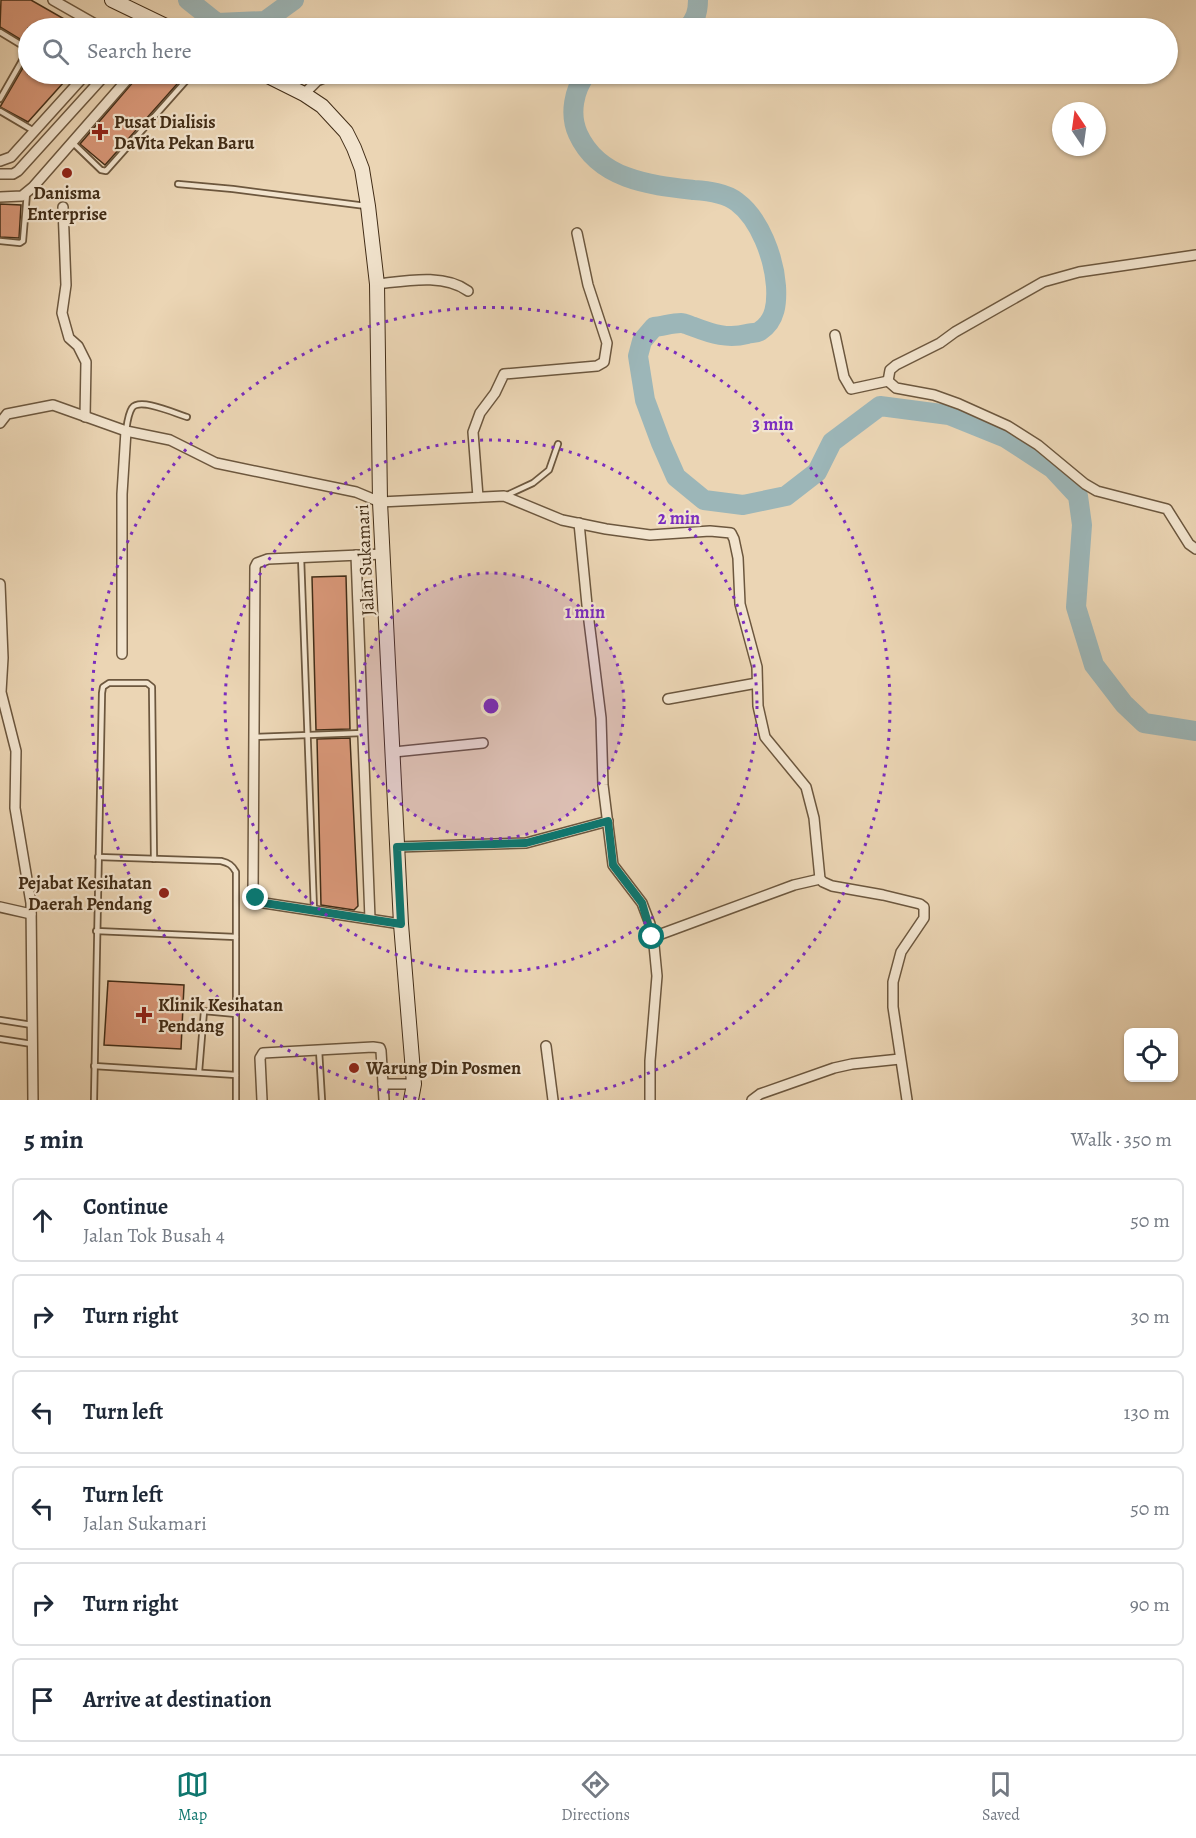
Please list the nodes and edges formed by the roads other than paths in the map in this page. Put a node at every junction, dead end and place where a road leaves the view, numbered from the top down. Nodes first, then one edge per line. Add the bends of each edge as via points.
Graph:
1 (53, 0) edge
2 (112, 0) edge
3 (84, 18) edge
4 (139, 18) edge
5 (0, 32) edge
6 (18, 44) edge
7 (18, 68) edge
8 (77, 84) edge
9 (97, 84) edge
10 (123, 84) edge
11 (183, 84) edge
12 (284, 84) edge
13 (314, 84) edge
14 (304, 94) junction
15 (0, 99) edge
16 (0, 111) edge
17 (34, 131) junction
18 (72, 142) junction
19 (0, 161) edge
20 (0, 174) edge
21 (178, 184) dead end
22 (27, 192) junction
23 (0, 197) edge
24 (368, 206) junction
25 (63, 207) dead end
26 (577, 233) dead end
27 (0, 241) edge
28 (1196, 255) edge
29 (377, 284) junction
30 (468, 291) dead end
31 (835, 335) dead end
32 (888, 381) junction
33 (85, 417) junction
34 (187, 417) dead end
35 (0, 423) edge
36 (126, 431) junction
37 (558, 444) dead end
38 (504, 496) junction
39 (478, 497) junction
40 (380, 502) junction
41 (579, 523) junction
42 (1196, 549) edge
43 (383, 554) junction
44 (356, 555) junction
45 (300, 557) junction
46 (0, 584) edge
47 (122, 654) dead end
48 (2, 658) edge
49 (757, 683) junction
50 (668, 699) dead end
51 (363, 733) junction
52 (307, 735) junction
53 (253, 737) junction
54 (483, 742) dead end
55 (394, 752) junction
56 (608, 821) junction
57 (397, 847) junction
58 (98, 857) junction
59 (154, 859) junction
60 (820, 879) junction
61 (0, 907) edge
62 (314, 910) junction
63 (31, 914) junction
64 (370, 919) junction
65 (401, 924) junction
66 (96, 931) junction
67 (236, 937) junction
68 (652, 937) junction
69 (236, 1014) junction
70 (0, 1020) edge
71 (32, 1025) junction
72 (0, 1039) edge
73 (32, 1044) junction
74 (546, 1046) dead end
75 (319, 1050) junction
76 (900, 1059) junction
77 (94, 1066) junction
78 (199, 1072) junction
79 (236, 1075) junction
80 (383, 1084) junction
81 (414, 1094) edge
82 (33, 1100) edge
83 (94, 1100) edge
84 (236, 1100) edge
85 (262, 1100) edge
86 (322, 1100) edge
87 (384, 1100) edge
88 (553, 1100) edge
89 (650, 1100) edge
90 (752, 1100) edge
91 (907, 1100) edge

1 - 3 street
2 - 4 street
5 - 6 lane
7 - 15 lane
8 - 17 street
9 - 20 street via 18,171
10 - 18 street
11 - 18 lane via 106,171
12 - 14 street, Jalan Sukamari
13 - 14 street
14 - 24 street, Jalan Sukamari via 322,106 346,132 362,169
16 - 17 lane
17 - 19 street via 10,157
18 - 22 street
21 - 24 lane
22 - 23 street via 15,198
22 - 27 lane via 23,241
24 - 29 street, Jalan Sukamari
25 - 33 street via 66,285 62,313 69,338 86,362
26 - 39 street via 588,285 607,343 604,362 597,366 504,374 473,432
28 - 32 street via 1079,272 1043,282 896,365 890,370
29 - 30 street via 450,282
29 - 40 street, Jalan Sukamari
31 - 32 street via 844,377 851,389
32 - 42 street via 896,388 942,398 1008,426 1097,490 1167,509
33 - 35 street via 53,405 7,414
33 - 36 street
34 - 36 lane via 136,404
36 - 40 street via 170,440 216,463 356,492
36 - 47 street
37 - 38 lane via 549,470 533,483
38 - 39 street
38 - 41 street
39 - 40 street
40 - 43 street, Jalan Sukamari
41 - 49 street via 650,536 731,533 738,558 740,604 757,667
41 - 56 street via 601,718
43 - 44 street
43 - 55 street, Jalan Sukamari
44 - 45 street
44 - 51 street
45 - 52 lane
45 - 53 street via 262,560 253,572
46 - 48 street
48 - 63 street via 1,692 16,751 15,808
49 - 50 street
49 - 60 street via 765,737 806,787 810,798
51 - 52 lane
51 - 64 street
52 - 53 lane
52 - 62 lane
53 - 62 street via 254,895 264,903
54 - 55 street
55 - 57 street, Jalan Sukamari
56 - 57 street via 526,843
56 - 68 street via 613,865 642,903
57 - 65 street, Jalan Sukamari
58 - 59 lane
58 - 59 lane via 103,687 109,683 147,683 152,687
58 - 66 lane
59 - 67 lane via 221,861 233,866
60 - 68 street
60 - 76 street via 832,886 924,907 924,918 901,952 893,982
61 - 63 street
62 - 64 street
63 - 71 street
64 - 65 street
65 - 81 street, Jalan Sukamari
66 - 67 lane
66 - 77 lane
67 - 69 lane
68 - 89 street via 657,976
69 - 78 lane via 204,1011
69 - 79 lane
70 - 71 lane
71 - 73 street
72 - 73 lane
73 - 82 street
74 - 88 street
75 - 80 street via 380,1048
75 - 85 street via 263,1053
75 - 86 lane
76 - 90 street via 834,1068
76 - 91 street
77 - 78 lane
77 - 83 lane
78 - 79 lane
79 - 84 lane
80 - 81 street
80 - 87 street

